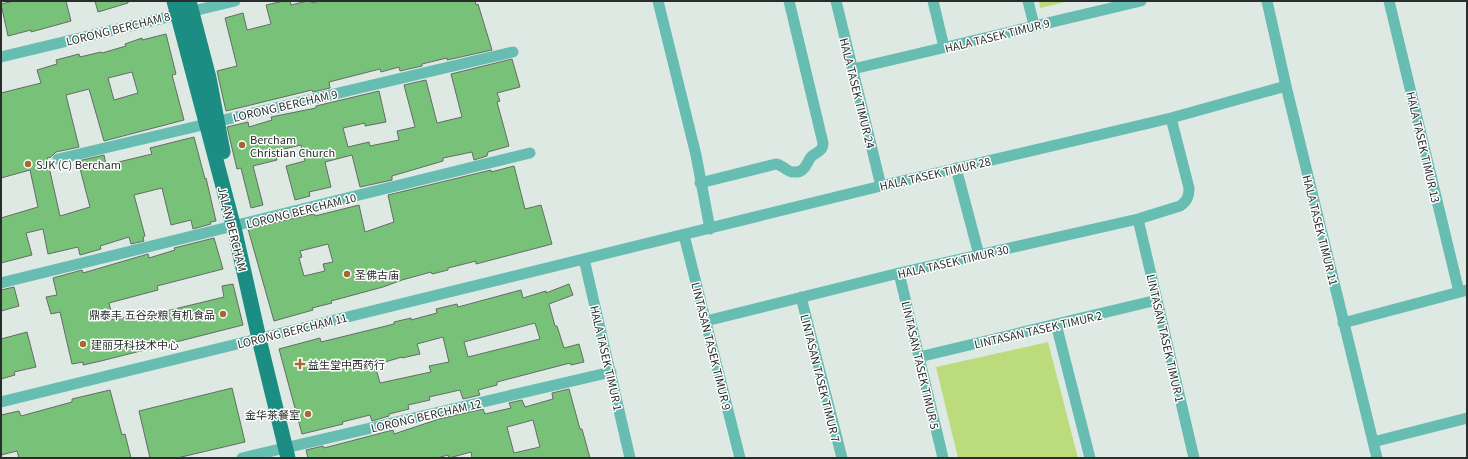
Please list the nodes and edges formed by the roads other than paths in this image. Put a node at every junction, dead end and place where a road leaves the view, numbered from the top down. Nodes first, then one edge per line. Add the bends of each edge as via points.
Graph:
1 (235, 1) edge
2 (658, 1) edge
3 (789, 1) edge
4 (836, 1) edge
5 (933, 1) edge
6 (1028, 1) edge
7 (1141, 1) edge
8 (1267, 1) edge
9 (1389, 1) edge
10 (183, 7) edge
11 (1034, 25) junction
12 (944, 47) junction
13 (513, 52) dead end
14 (1, 57) edge
15 (853, 69) junction
16 (1286, 86) junction
17 (1171, 118) junction
18 (211, 123) junction
19 (530, 153) dead end
20 (58, 158) dead end
21 (956, 168) junction
22 (700, 183) junction
23 (881, 186) junction
24 (1138, 219) junction
25 (237, 226) junction
26 (710, 229) junction
27 (684, 234) junction
28 (979, 255) junction
29 (584, 259) junction
30 (899, 273) junction
31 (1, 283) edge
32 (1463, 291) edge
33 (801, 297) junction
34 (1157, 300) junction
35 (706, 321) junction
36 (1343, 323) junction
37 (1056, 324) junction
38 (263, 337) junction
39 (919, 357) junction
40 (611, 372) junction
41 (1, 402) edge
42 (1467, 418) edge
43 (1373, 442) junction
44 (291, 452) edge
45 (242, 458) edge
46 (630, 458) edge
47 (740, 458) edge
48 (842, 458) edge
49 (943, 458) edge
50 (1090, 458) edge
51 (1194, 458) edge
52 (1377, 458) edge

1 - 10 street, LORONG BERCHAM 8
2 - 22 street via 696,155
3 - 22 street via 823,143 821,149 810,158 805,168 796,172 776,164
4 - 15 street, HALA TASEK TIMUR 24
5 - 12 street
6 - 11 street
7 - 11 street, HALA TASEK TIMUR 9
8 - 16 street, HALA TASEK TIMUR 11
9 - 32 street, HALA TASEK TIMUR 13
10 - 14 street, LORONG BERCHAM 8
10 - 18 main road, JALAN BERCHAM
11 - 12 street, HALA TASEK TIMUR 9
12 - 15 street, HALA TASEK TIMUR 9
13 - 18 street, LORONG BERCHAM 9
15 - 23 street, HALA TASEK TIMUR 24
16 - 17 street, HALA TASEK TIMUR 28
16 - 36 street, HALA TASEK TIMUR 11
17 - 21 street, HALA TASEK TIMUR 28
17 - 24 street, HALA TASEK TIMUR 30 via 1189,195 1180,206
18 - 20 street, LORONG BERCHAM 9
18 - 25 main road, JALAN BERCHAM
19 - 25 street, LORONG BERCHAM 10
21 - 23 street, HALA TASEK TIMUR 28
21 - 28 street
22 - 26 street
23 - 26 street, HALA TASEK TIMUR 28
24 - 28 street, HALA TASEK TIMUR 30
24 - 34 street, LINTASAN TASEK TIMUR 1
25 - 31 street, LORONG BERCHAM 10
25 - 38 main road, JALAN BERCHAM
26 - 27 street, HALA TASEK TIMUR 28
27 - 29 street, HALA TASEK TIMUR 28
27 - 35 street, LINTASAN TASEK TIMUR 9
28 - 30 street, HALA TASEK TIMUR 30
29 - 38 street, LORONG BERCHAM 11
29 - 40 street, HALA TASEK TIMUR 1
30 - 33 street, HALA TASEK TIMUR 30
30 - 39 street, LINTASAN TASEK TIMUR 5
32 - 36 street
33 - 35 street, HALA TASEK TIMUR 30
33 - 48 street, LINTASAN TASEK TIMUR 7
34 - 37 street, LINTASAN TASEK TIMUR 2
34 - 51 street, LINTASAN TASEK TIMUR 1
35 - 47 street, LINTASAN TASEK TIMUR 9
36 - 43 street, HALA TASEK TIMUR 11
37 - 39 street, LINTASAN TASEK TIMUR 2
37 - 50 street
38 - 41 street, LORONG BERCHAM 11
38 - 44 main road, JALAN BERCHAM
39 - 49 street, LINTASAN TASEK TIMUR 5
40 - 44 street, LORONG BERCHAM 12
40 - 46 street, HALA TASEK TIMUR 1
42 - 43 street
43 - 52 street, HALA TASEK TIMUR 11
44 - 45 street, LORONG BERCHAM 12

